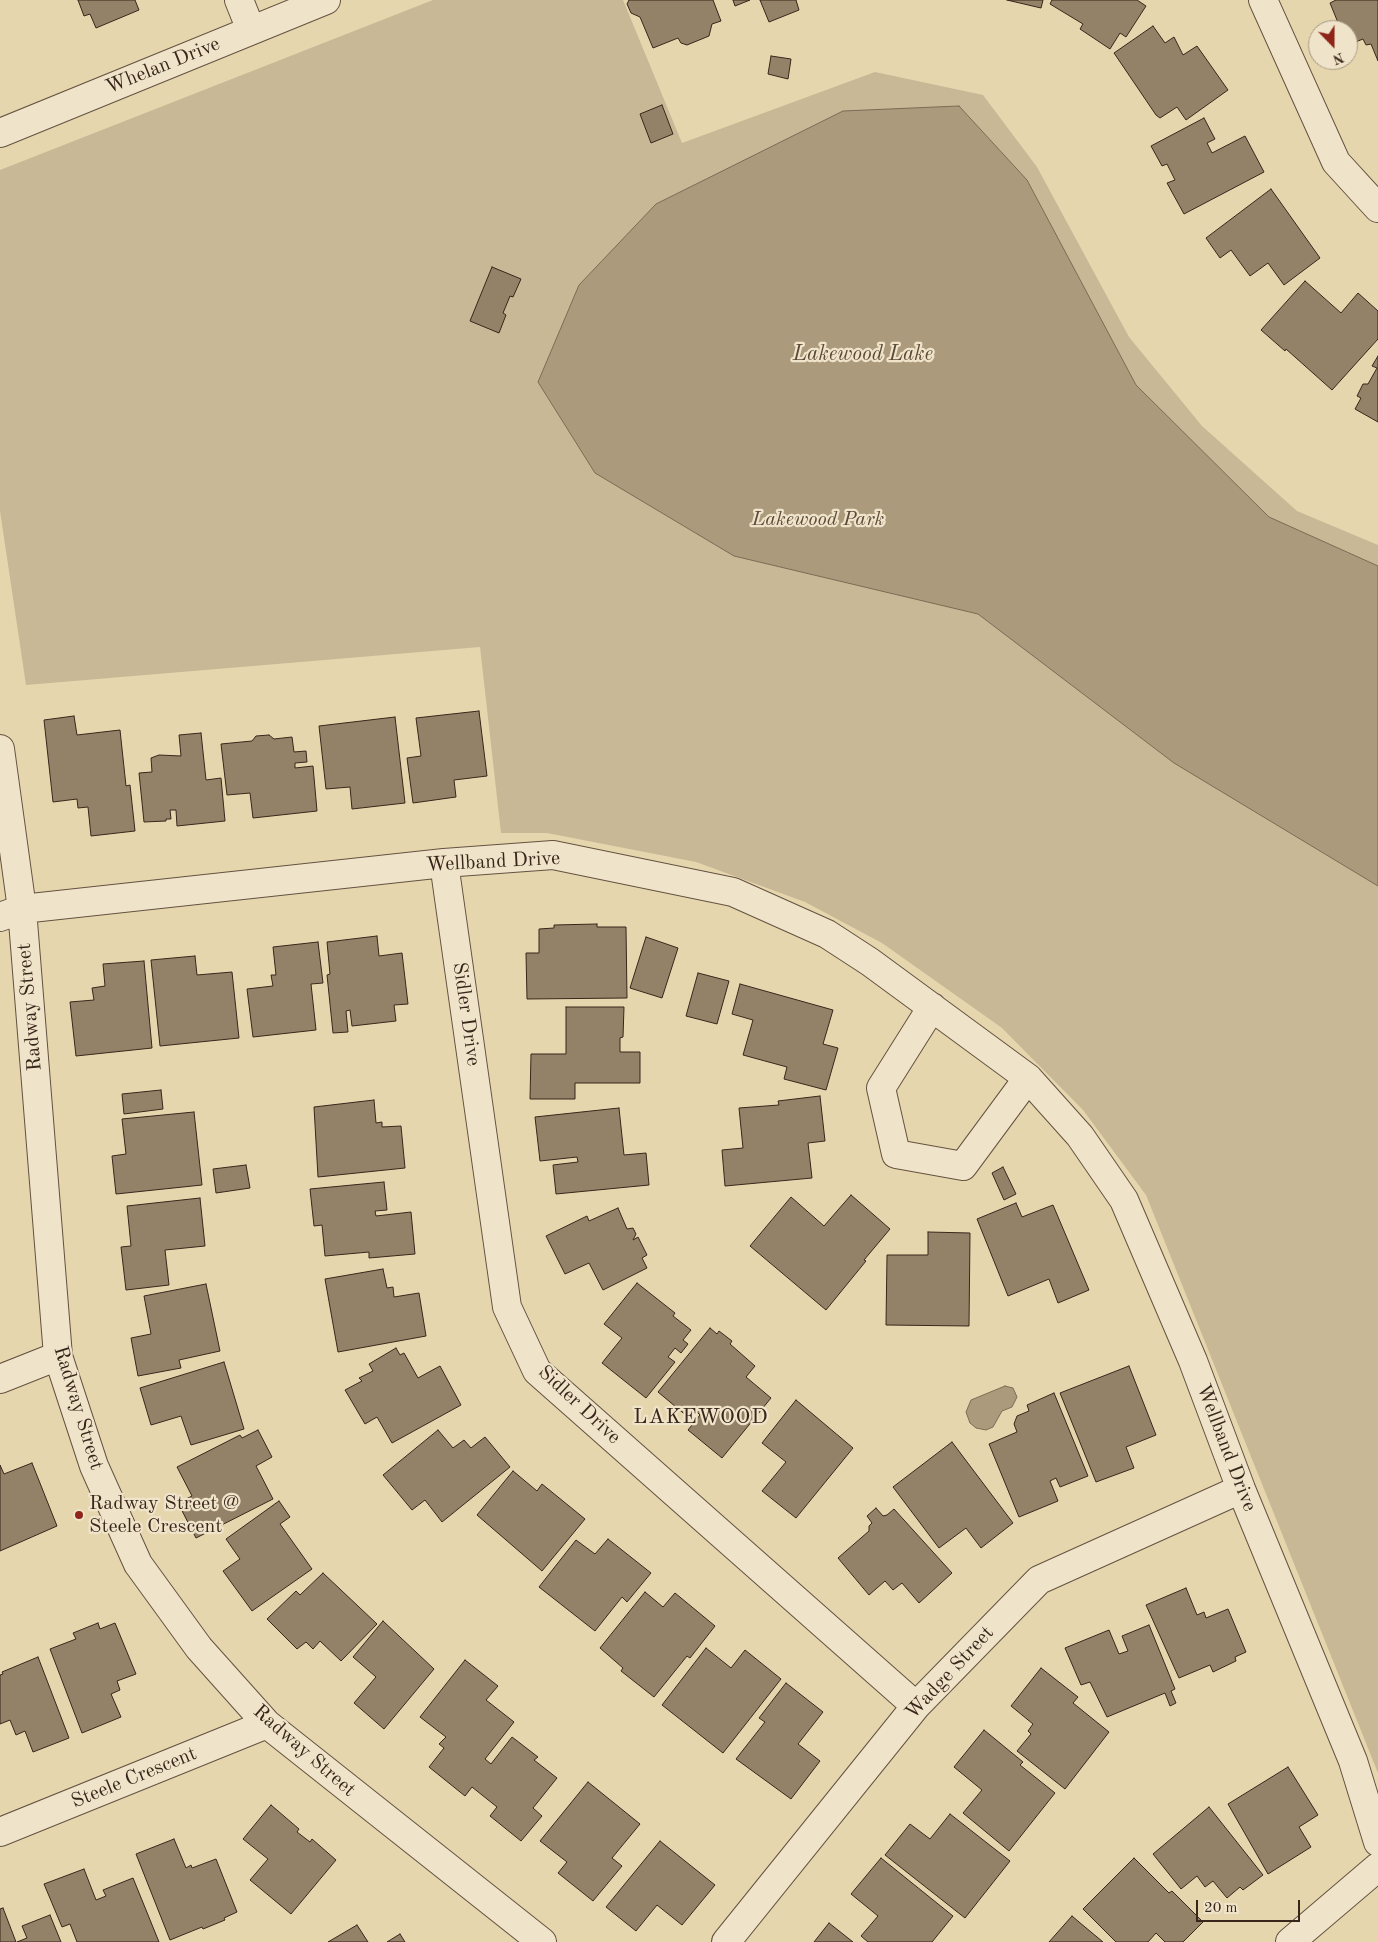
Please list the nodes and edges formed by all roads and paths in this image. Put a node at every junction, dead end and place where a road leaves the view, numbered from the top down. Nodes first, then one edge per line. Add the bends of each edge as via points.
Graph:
1 (239, 0) edge
2 (326, 0) edge
3 (1264, 0) edge
4 (251, 30) junction
5 (0, 133) edge
6 (1378, 208) edge
7 (0, 749) edge
8 (444, 863) junction
9 (11, 913) edge
10 (932, 1006) junction
11 (1028, 1078) junction
12 (58, 1356) junction
13 (0, 1379) edge
14 (1241, 1489) junction
15 (916, 1706) junction
16 (267, 1724) junction
17 (0, 1832) edge
18 (1378, 1842) edge
19 (1378, 1867) edge
20 (1302, 1939) edge
21 (542, 1942) edge
22 (726, 1942) edge

1 - 4 street
2 - 4 street, Whelan Drive
3 - 6 street via 1336,162
4 - 5 street, Whelan Drive
7 - 9 street, Radway Street
8 - 9 street, Wellband Drive
8 - 10 street, Wellband Drive via 553,855 733,892 827,934
8 - 15 street, Sidler Drive via 507,1307 537,1371
9 - 12 street, Radway Street
10 - 11 street, Wellband Drive
10 - 11 street via 881,1088 896,1154 963,1166
11 - 14 street, Wellband Drive via 1080,1136 1124,1200 1193,1361
12 - 13 street
12 - 16 street, Radway Street via 94,1466 138,1564 199,1648
14 - 15 street, Wadge Street via 1039,1580
14 - 18 street, Wellband Drive via 1352,1761
15 - 22 street, Wadge Street
16 - 17 street, Steele Crescent
16 - 21 street, Radway Street
19 - 20 street

